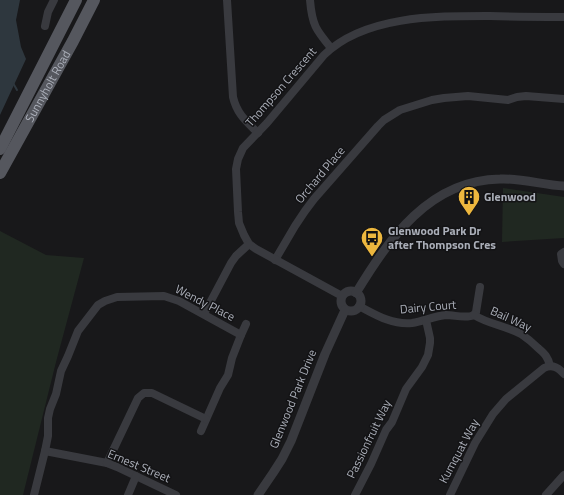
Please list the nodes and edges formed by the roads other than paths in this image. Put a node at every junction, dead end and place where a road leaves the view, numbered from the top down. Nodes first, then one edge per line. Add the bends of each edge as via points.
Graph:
1 (54, 0) edge
2 (76, 0) edge
3 (94, 0) edge
4 (227, 0) edge
5 (310, 0) edge
6 (564, 17) edge
7 (45, 26) dead end
8 (331, 48) junction
9 (564, 99) edge
10 (258, 133) junction
11 (0, 150) edge
12 (0, 173) edge
13 (564, 186) edge
14 (250, 244) junction
15 (563, 253) edge
16 (275, 260) junction
17 (564, 264) edge
18 (480, 287) dead end
19 (356, 293) junction
20 (342, 296) junction
21 (359, 306) junction
22 (345, 310) junction
23 (204, 314) junction
24 (474, 315) junction
25 (426, 320) junction
26 (246, 324) dead end
27 (241, 335) junction
28 (550, 366) junction
29 (564, 374) edge
30 (206, 419) junction
31 (201, 431) dead end
32 (45, 451) junction
33 (107, 463) junction
34 (564, 474) edge
35 (136, 476) junction
36 (34, 495) edge
37 (128, 495) edge
38 (176, 495) edge
39 (258, 495) edge
40 (355, 495) edge
41 (450, 495) edge
42 (546, 495) edge

1 - 7 street
2 - 11 main road, Sunnyholt Road
3 - 12 main road, Sunnyholt Road
4 - 10 street via 233,97 240,115
5 - 8 street via 315,27
6 - 8 street, Thompson Crescent via 461,16 417,19 363,30
8 - 10 street, Thompson Crescent via 318,60
9 - 16 street, Orchard Place via 526,96 508,100 468,96 432,100 403,109 378,126 314,199
10 - 14 street, Thompson Crescent via 243,148 236,169 239,223
13 - 19 street via 498,179 472,182 448,191 428,203 409,220 381,255
14 - 16 street, Thompson Crescent
14 - 23 street via 231,263
15 - 17 street
16 - 20 street, Thompson Crescent
18 - 24 street, Dairy Court
19 - 20 street via 349,292
19 - 21 street via 361,301
20 - 22 street via 341,304
21 - 22 street via 354,311
21 - 25 street, Dairy Court via 391,322 412,323
22 - 39 street, Glenwood Park Drive via 288,447 271,478
23 - 27 street, Wendy Place
23 - 32 street, Wendy Place via 164,296 118,297 98,305 78,331 61,371 48,418
24 - 25 street, Dairy Court via 438,316
24 - 28 street, Bail Way via 529,340 545,354
25 - 40 street, Passionfruit Way via 430,338 426,361 408,385
26 - 27 street, Wendy Place
27 - 30 street via 228,375
28 - 29 street
28 - 41 street, Kumquat Way via 506,399 493,414 475,443
30 - 31 street
30 - 33 street via 152,393 144,393 138,398
32 - 33 street, Ernest Street
32 - 36 street
33 - 35 street, Ernest Street
34 - 42 street
35 - 37 street
35 - 38 street, Ernest Street

